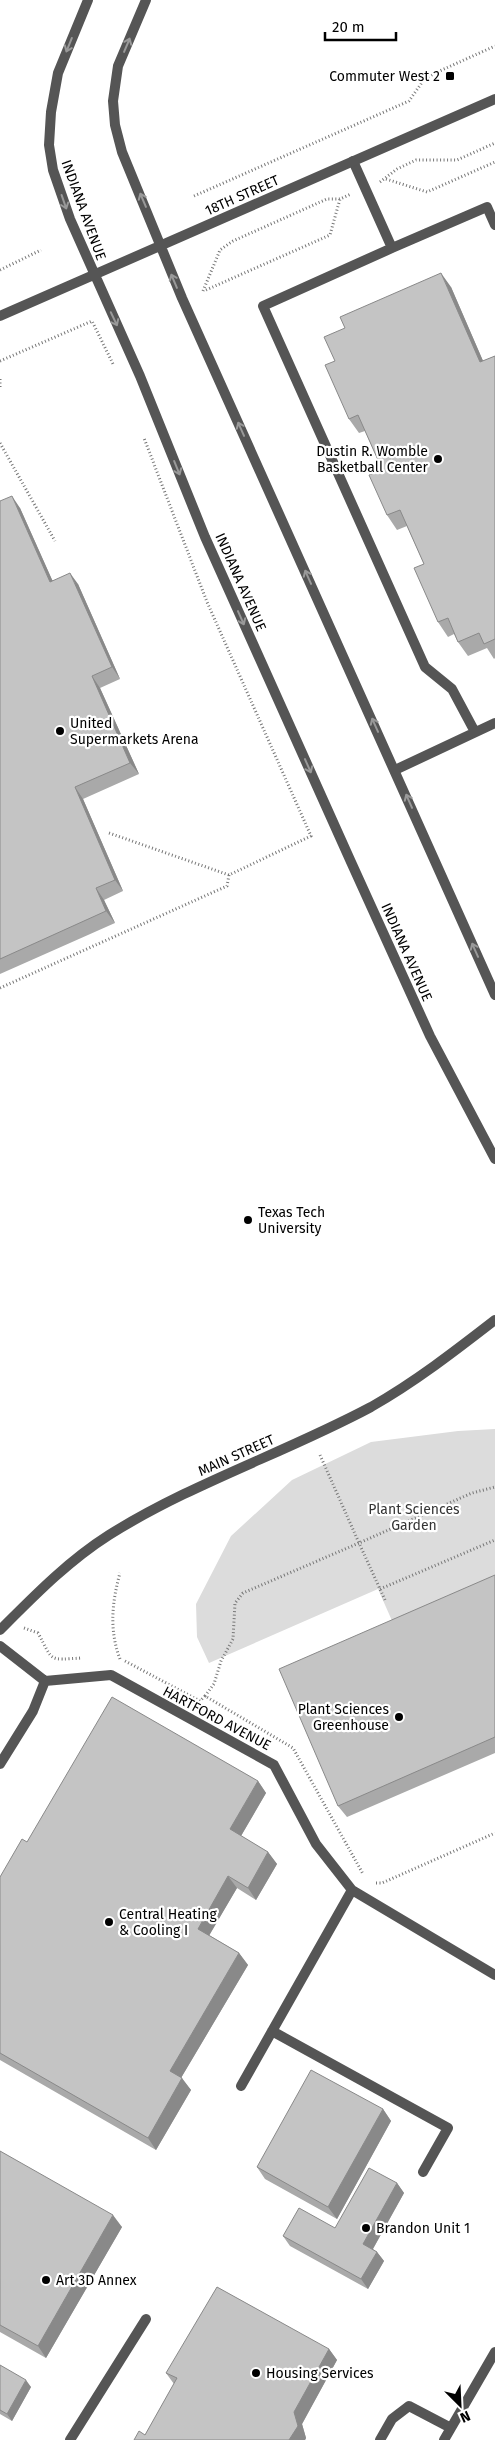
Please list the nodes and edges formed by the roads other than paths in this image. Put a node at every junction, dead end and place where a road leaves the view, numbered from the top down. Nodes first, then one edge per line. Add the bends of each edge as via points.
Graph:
1 (88, 0) edge
2 (146, 0) edge
3 (495, 99) edge
4 (353, 161) junction
5 (495, 225) edge
6 (160, 246) junction
7 (392, 248) junction
8 (94, 275) junction
9 (0, 316) edge
10 (495, 723) edge
11 (475, 732) junction
12 (396, 770) junction
13 (495, 995) edge
14 (495, 1159) edge
15 (495, 1320) edge
16 (0, 1630) edge
17 (0, 1646) edge
18 (45, 1681) junction
19 (0, 1764) edge
20 (352, 1890) junction
21 (495, 1976) edge
22 (272, 2032) junction
23 (241, 2086) dead end
24 (423, 2172) dead end
25 (146, 2319) dead end
26 (495, 2352) edge
27 (451, 2428) junction
28 (70, 2440) edge
29 (380, 2440) edge
30 (444, 2440) edge

1 -> 8 street, INDIANA AVENUE via 58,73 49,144 53,170
6 -> 2 street via 114,125 113,101 118,66
3 - 4 street, 18TH STREET
4 - 6 street, 18TH STREET
4 - 7 street
5 - 7 street via 487,207
6 - 8 street, 18TH STREET
12 -> 6 street
7 - 11 street via 263,306 425,667 452,689
8 - 9 street, 18TH STREET
8 -> 14 street, INDIANA AVENUE via 140,376 205,538 418,1010
10 - 11 street
11 - 12 street
13 -> 12 street
15 - 16 street, MAIN STREET via 416,1380 371,1406 202,1485 108,1536 54,1578
17 - 18 street
18 - 19 street via 32,1711
18 - 20 street, HARTFORD AVENUE via 111,1676 274,1765 316,1844
20 - 21 street, HARTFORD AVENUE
20 - 22 street
22 - 23 street
22 - 24 street via 448,2128
25 - 28 street
26 - 27 street
27 - 29 street via 409,2406 392,2419
27 - 30 street

